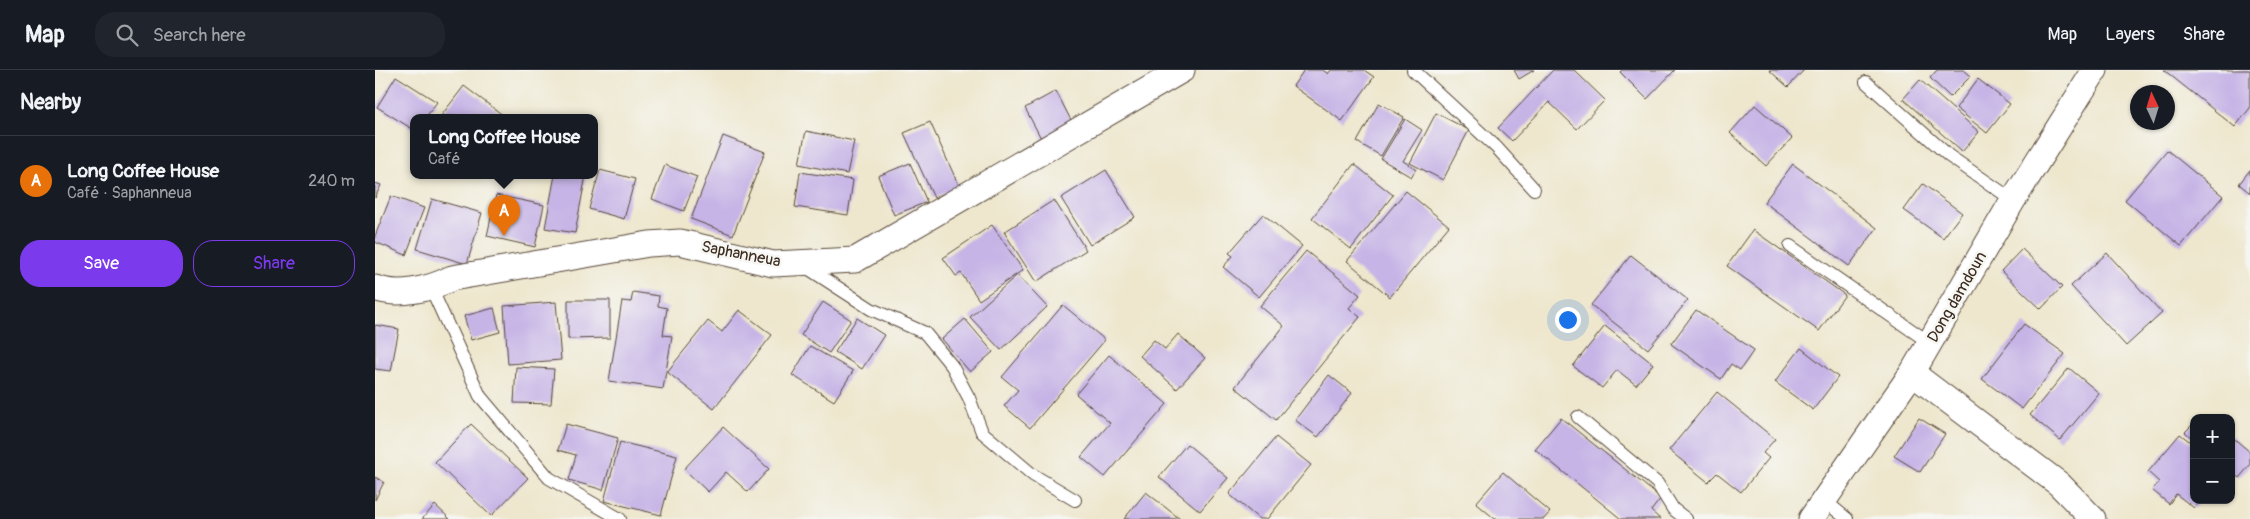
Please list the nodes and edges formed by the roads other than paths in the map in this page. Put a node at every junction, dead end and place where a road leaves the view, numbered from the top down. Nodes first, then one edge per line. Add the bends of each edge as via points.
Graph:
1 (1182, 70) edge
2 (1413, 70) edge
3 (2095, 70) edge
4 (1865, 82) dead end
5 (1534, 189) dead end
6 (2013, 200) junction
7 (1790, 246) dead end
8 (801, 264) junction
9 (375, 288) edge
10 (431, 288) junction
11 (1930, 343) junction
12 (1912, 373) junction
13 (1578, 417) dead end
14 (1075, 500) dead end
15 (1818, 510) edge
16 (620, 519) edge
17 (1686, 519) edge
18 (1847, 519) edge
19 (2093, 519) edge

1 - 8 street, Saphanneua via 855,260
2 - 5 lane via 1497,148
3 - 6 street, Dong damdoun
4 - 6 lane via 1949,156
6 - 11 street, Dong damdoun
7 - 11 lane
8 - 10 street, Saphanneua via 773,264 718,250 672,243 649,244 452,278
8 - 14 lane via 871,309 925,333 952,366 982,432 1033,475
9 - 10 street, Saphanneua via 385,291
10 - 16 lane via 480,396 549,478
11 - 12 street, Dong damdoun
12 - 15 street, Dong damdoun
12 - 19 street via 2059,484
13 - 17 lane via 1657,483 1673,509
15 - 18 lane

